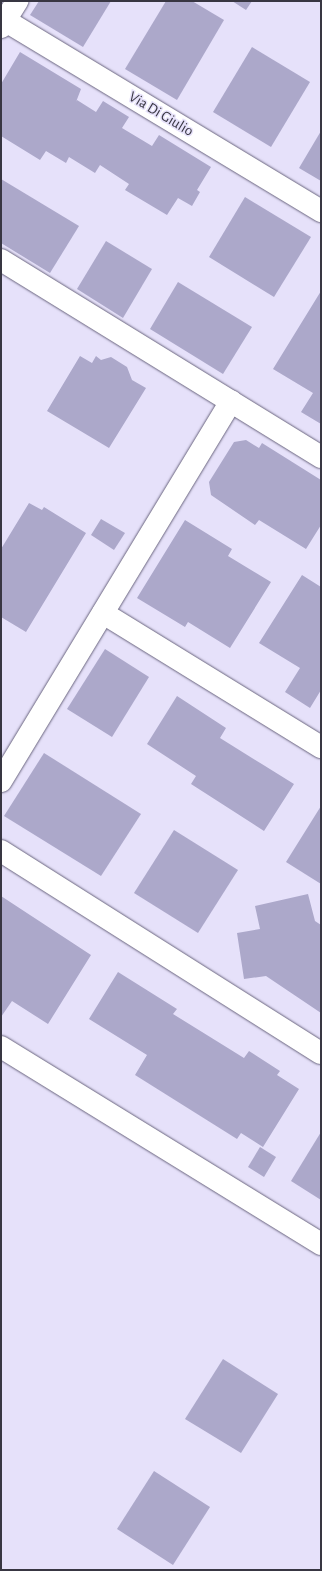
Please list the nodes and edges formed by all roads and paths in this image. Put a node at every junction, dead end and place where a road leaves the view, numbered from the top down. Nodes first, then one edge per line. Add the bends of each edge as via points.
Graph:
1 (17, 1) edge
2 (2, 22) edge
3 (321, 210) edge
4 (1, 260) edge
5 (231, 401) junction
6 (321, 457) edge
7 (103, 613) junction
8 (321, 747) edge
9 (1, 781) edge
10 (1, 851) edge
11 (1, 1046) edge
12 (321, 1053) edge
13 (321, 1244) edge

1 - 2 street
2 - 3 street, Via Di Giulio
4 - 5 street
5 - 6 street
5 - 7 street
7 - 8 street
7 - 9 street
10 - 12 street
11 - 13 street

